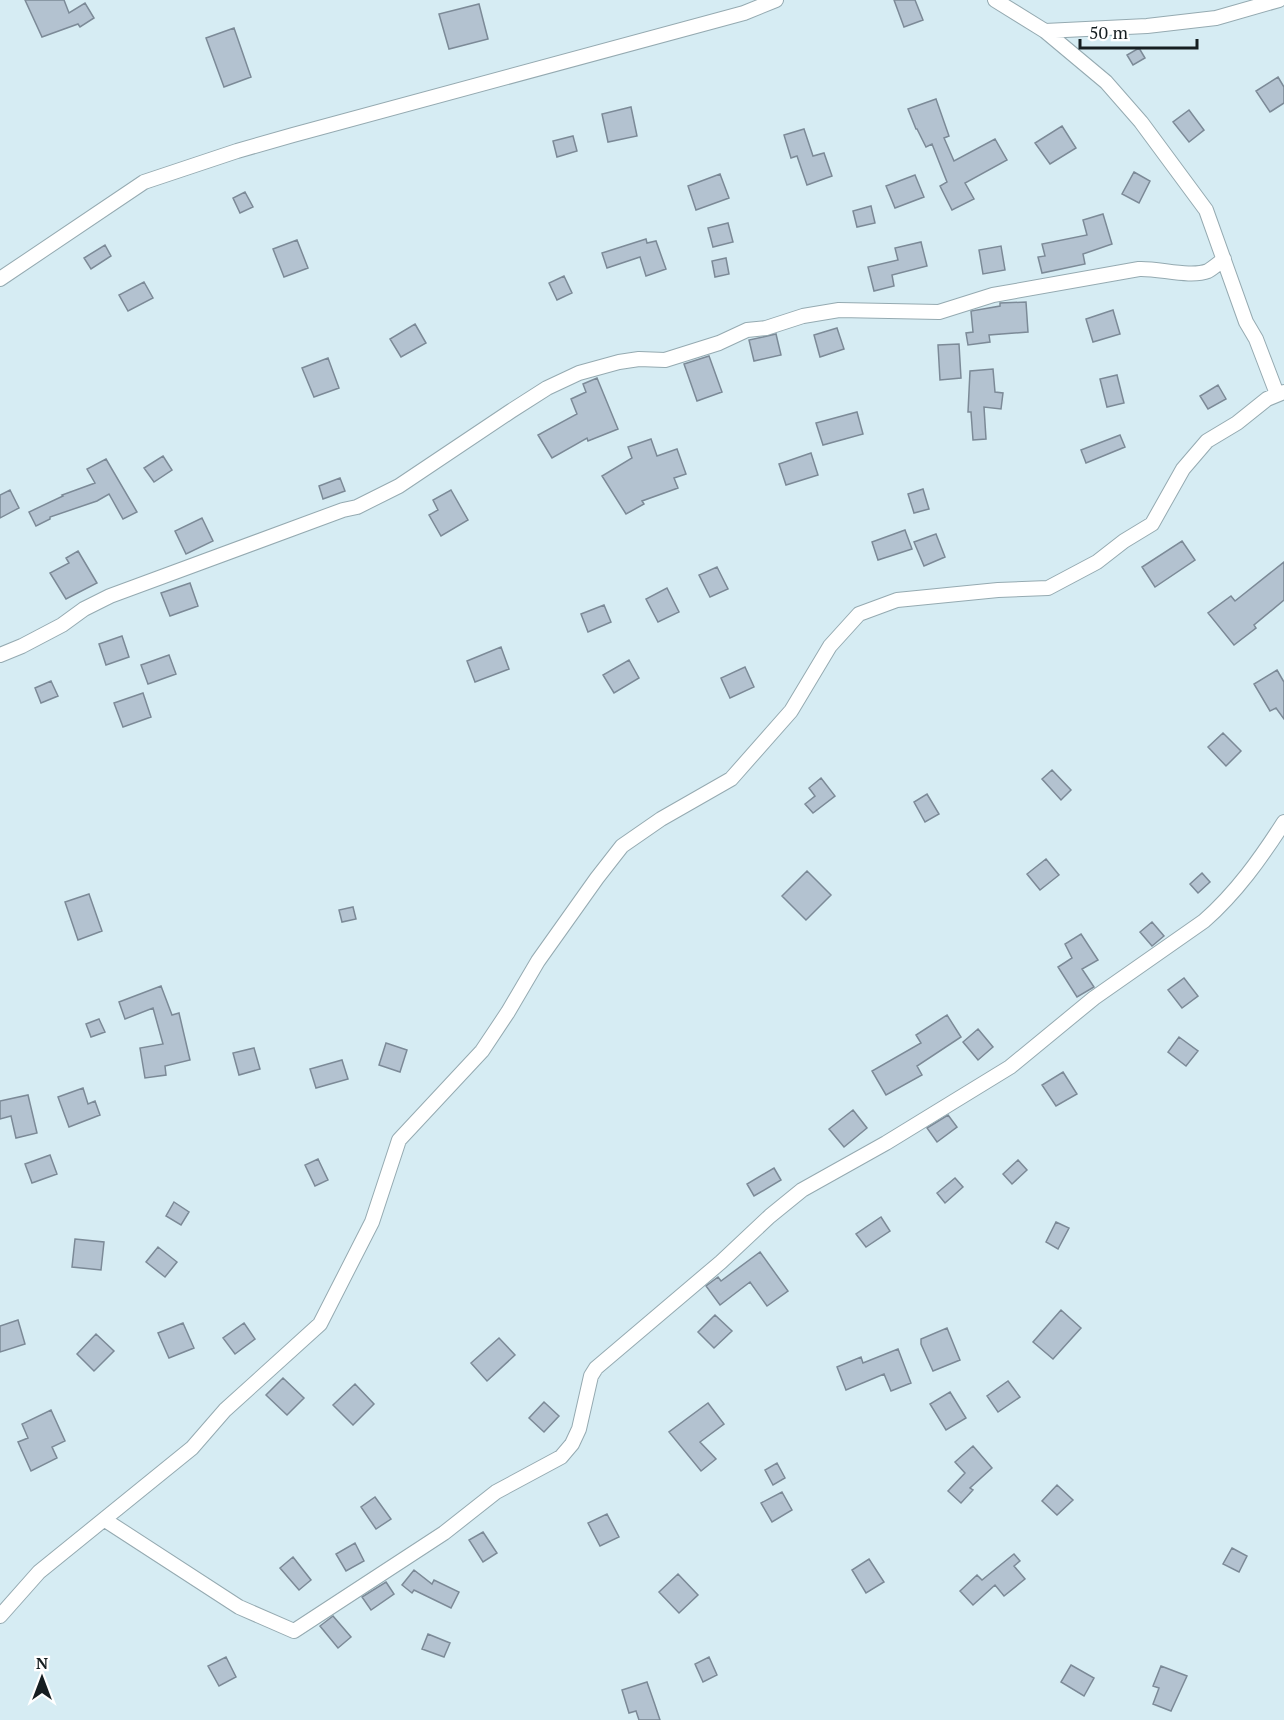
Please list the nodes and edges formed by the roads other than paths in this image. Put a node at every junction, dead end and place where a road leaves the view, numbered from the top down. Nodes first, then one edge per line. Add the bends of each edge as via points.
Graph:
1 (776, 0) edge
2 (995, 0) edge
3 (1279, 0) edge
4 (744, 6) edge
5 (1045, 31) junction
6 (1224, 259) junction
7 (0, 279) edge
8 (1280, 393) edge
9 (0, 655) edge
10 (1284, 822) edge
11 (105, 1521) junction
12 (0, 1616) edge

1 - 4 street
2 - 5 street
3 - 5 street via 1216,18
4 - 7 street via 144,182
5 - 6 street via 1106,82 1141,122 1206,210
6 - 8 street via 1246,322
6 - 9 street via 1208,271 1188,274 1139,269 993,295 939,312 839,310 803,316 747,330 665,360 619,362 579,373 548,388 399,486 367,502 110,596
8 - 11 street via 1207,441 1183,469 1152,524 1097,562 1048,588 897,600 859,614 830,646 791,711 731,779 622,846 597,878 538,961 482,1051 399,1140 372,1222 320,1324 225,1410 192,1448
10 - 11 street via 1261,859 1204,921 1094,998 1010,1067 802,1190 596,1368 579,1429 561,1457 496,1492 444,1533 294,1631 239,1607
11 - 12 street via 39,1572

